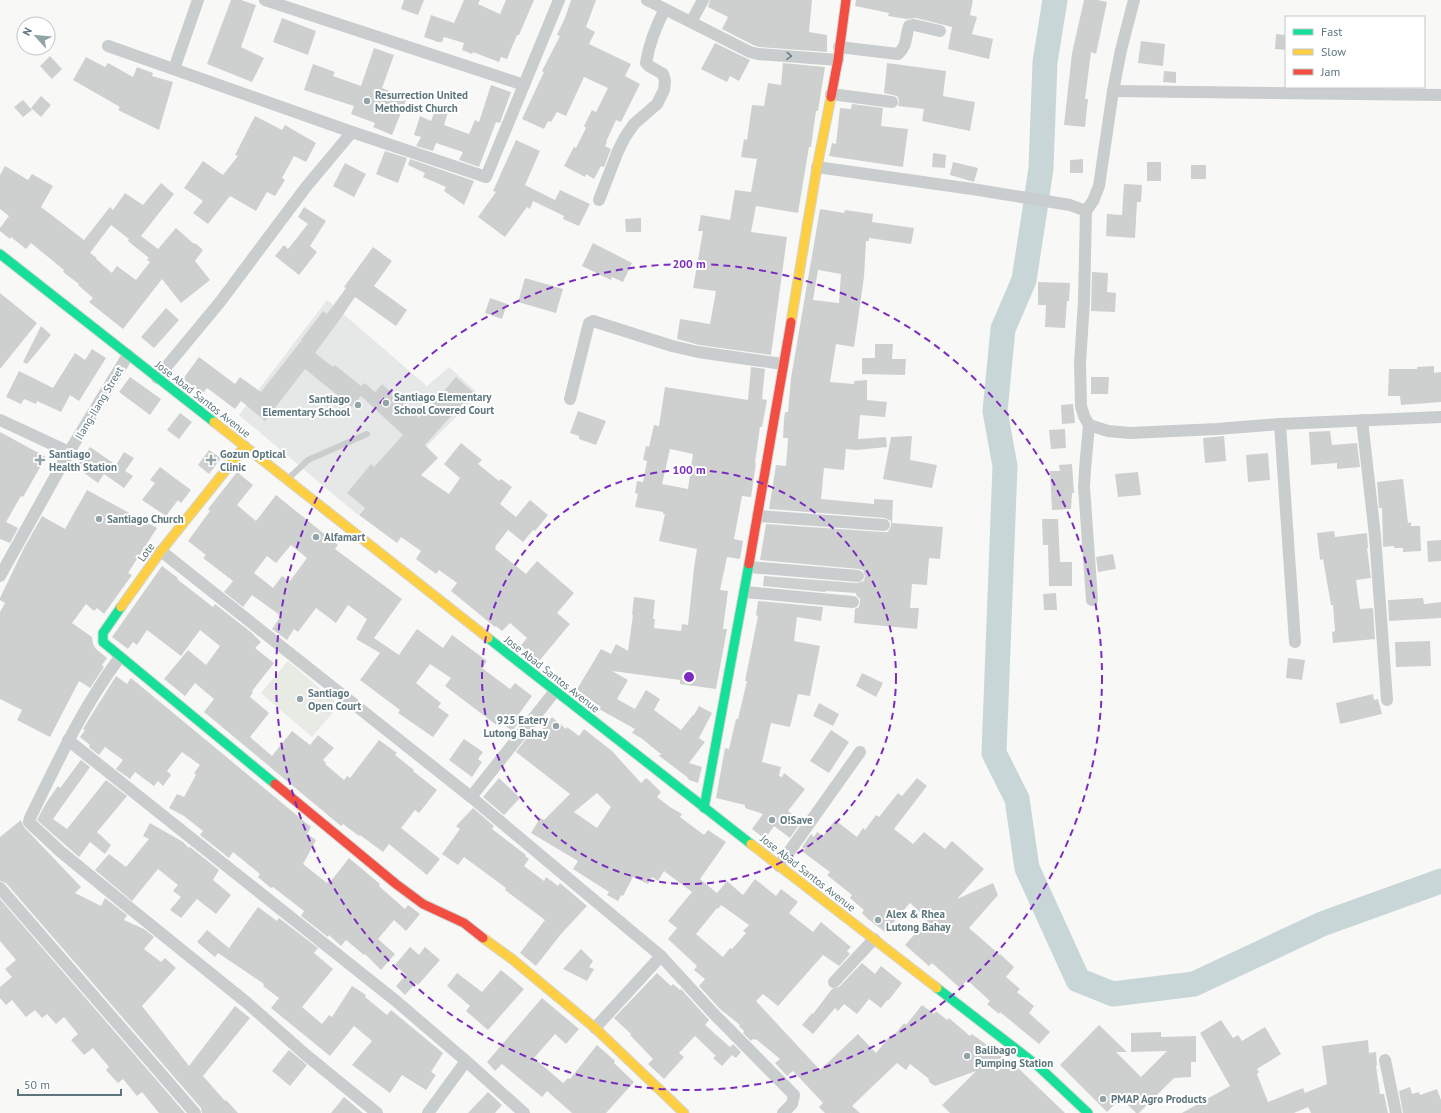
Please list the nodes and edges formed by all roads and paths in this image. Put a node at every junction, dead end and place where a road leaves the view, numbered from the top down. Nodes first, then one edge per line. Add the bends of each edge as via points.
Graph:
1 (198, 0) edge
2 (264, 0) edge
3 (559, 0) edge
4 (647, 0) edge
5 (703, 0) edge
6 (846, 0) edge
7 (1134, 0) edge
8 (665, 9) junction
9 (691, 22) junction
10 (940, 31) dead end
11 (108, 46) dead end
12 (839, 47) junction
13 (838, 60) junction
14 (174, 69) junction
15 (524, 85) junction
16 (1113, 91) junction
17 (831, 94) junction
18 (1441, 95) edge
19 (892, 102) dead end
20 (352, 132) junction
21 (816, 168) junction
22 (599, 200) dead end
23 (1086, 211) junction
24 (0, 254) edge
25 (128, 355) junction
26 (783, 364) junction
27 (157, 378) junction
28 (570, 399) dead end
29 (1441, 417) edge
30 (0, 420) edge
31 (1362, 420) junction
32 (1280, 424) junction
33 (1089, 425) junction
34 (368, 434) dead end
35 (245, 446) junction
36 (69, 452) junction
37 (288, 480) junction
38 (758, 516) junction
39 (884, 525) dead end
40 (161, 551) junction
41 (749, 567) junction
42 (0, 576) edge
43 (858, 576) dead end
44 (744, 592) junction
45 (1092, 600) dead end
46 (853, 602) dead end
47 (1295, 642) dead end
48 (120, 657) junction
49 (555, 691) junction
50 (1387, 700) dead end
51 (68, 740) junction
52 (860, 752) dead end
53 (471, 797) junction
54 (704, 808) junction
55 (779, 866) junction
56 (0, 888) edge
57 (874, 939) junction
58 (661, 956) junction
59 (834, 982) dead end
60 (595, 1028) junction
61 (466, 1060) junction
62 (1385, 1060) dead end
63 (194, 1113) edge
64 (377, 1113) edge
65 (428, 1113) edge
66 (524, 1113) edge
67 (684, 1113) edge
68 (783, 1113) edge
69 (1088, 1113) edge
70 (1396, 1113) edge

1 - 14 street
2 - 15 street
3 - 15 street
4 - 8 street
5 - 9 street
6 - 12 main road
7 - 16 street
8 - 9 street
8 - 22 street via 657,24 646,63 663,74 664,90 657,104 634,124 625,137
9 -> 13 street via 750,52
10 - 12 street via 909,26 906,43 898,54
11 - 14 street
12 - 13 main road
13 - 17 main road
14 - 20 street
15 - 20 street via 486,176
16 - 18 street
16 - 23 street via 1099,186
17 - 19 street
17 - 21 main road
20 - 27 street via 306,187 220,302
21 - 23 street via 1045,200
21 - 26 main road
23 - 33 street via 1080,370 1081,406
24 - 25 main road, Jose Abad Santos Avenue
25 - 27 main road, Jose Abad Santos Avenue
25 - 36 street, Ilang-Ilang Street
26 - 28 street via 698,352 593,321 589,323
26 - 38 main road
27 - 35 main road, Jose Abad Santos Avenue
29 - 31 street
30 - 36 street
31 - 32 street
31 - 50 street via 1376,542
32 - 33 street via 1130,433 1108,431
32 - 47 street
33 - 45 street via 1084,487
34 - 37 lane via 308,460
35 - 37 main road, Jose Abad Santos Avenue
35 - 40 main road, Lote
36 - 42 street, Ilang-Ilang Street
37 - 49 main road, Jose Abad Santos Avenue
38 - 39 street
38 - 41 main road
40 - 48 main road, Lote via 103,633 103,642
40 - 53 street
41 - 43 street
41 - 44 main road
44 - 46 street
44 - 54 main road
48 - 51 street via 100,684
48 - 60 main road via 396,884 423,904 464,923
49 - 53 street
49 - 54 main road, Jose Abad Santos Avenue
51 - 61 street
51 - 64 street via 29,822 61,852 246,1002
52 - 55 street
53 - 58 street
54 - 55 main road, Jose Abad Santos Avenue
55 - 57 main road, Jose Abad Santos Avenue
56 - 63 street
57 - 59 street
57 - 69 main road, Jose Abad Santos Avenue via 1038,1066
58 - 60 street
58 - 68 street via 794,1095 792,1104
60 - 67 main road
61 - 65 street
61 - 66 street
62 - 70 street

